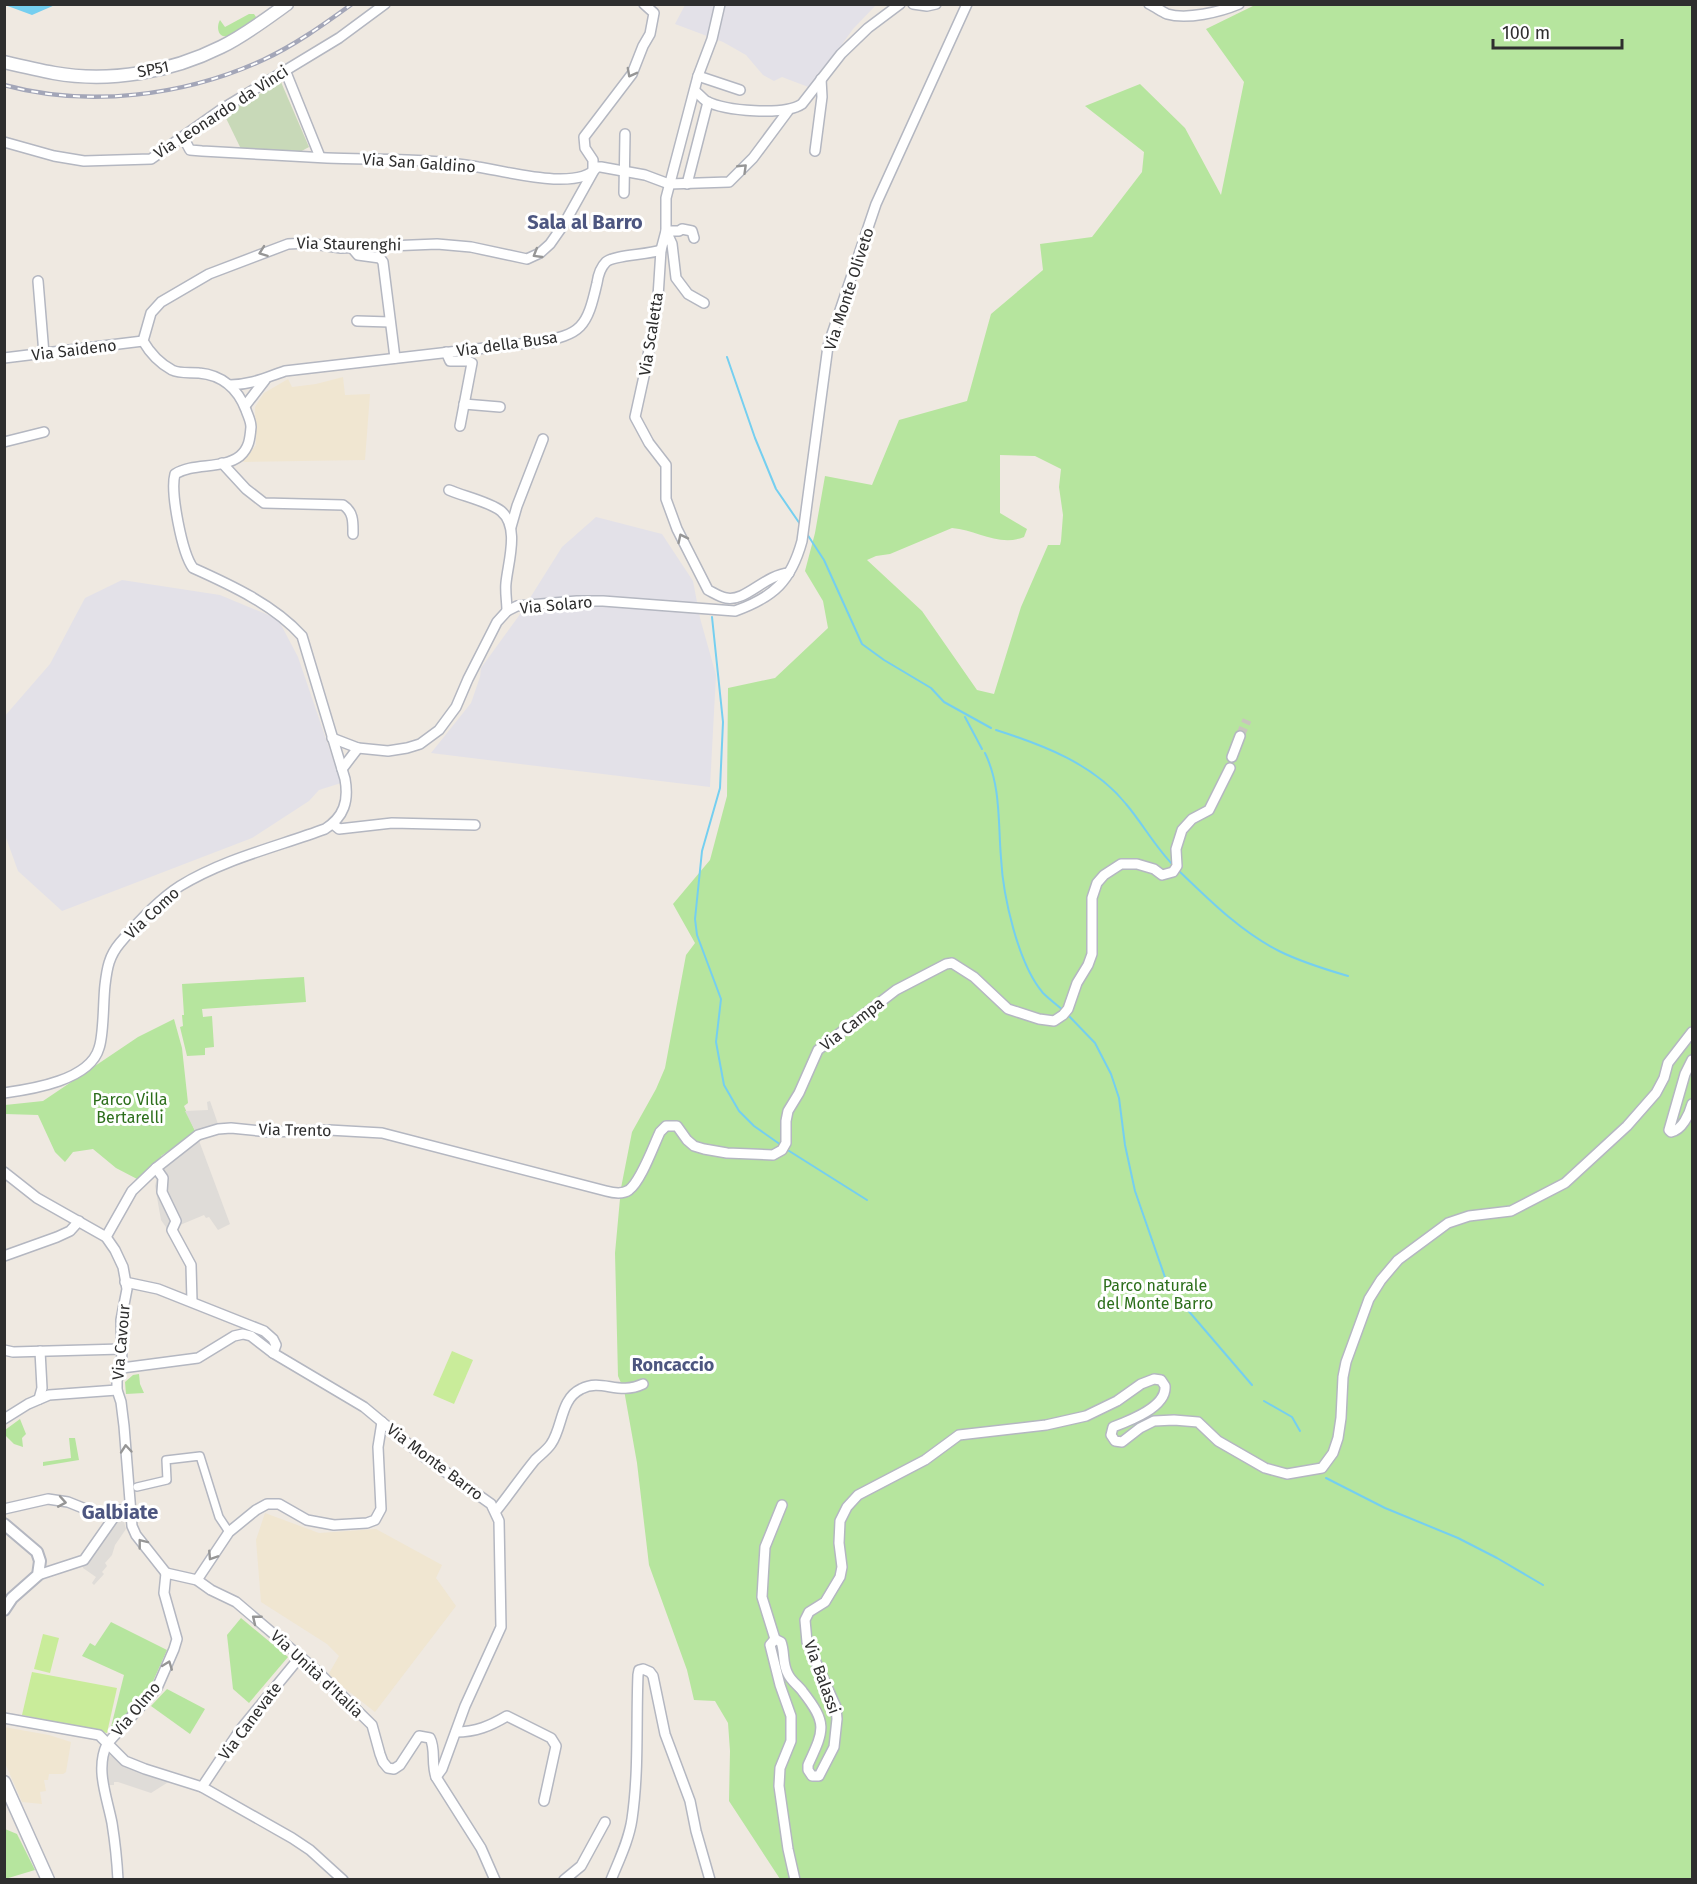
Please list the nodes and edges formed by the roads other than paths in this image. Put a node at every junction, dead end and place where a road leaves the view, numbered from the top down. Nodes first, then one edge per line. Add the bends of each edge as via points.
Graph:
1 (287, 4) edge
2 (385, 4) edge
3 (644, 4) edge
4 (720, 4) edge
5 (900, 4) edge
6 (913, 4) edge
7 (936, 4) edge
8 (1149, 4) edge
9 (1239, 4) edge
10 (966, 7) edge
11 (4, 62) edge
12 (285, 70) junction
13 (698, 76) junction
14 (821, 79) junction
15 (740, 90) dead end
16 (695, 92) junction
17 (708, 102) junction
18 (788, 111) junction
19 (625, 134) dead end
20 (183, 137) junction
21 (4, 142) edge
22 (815, 150) dead end
23 (321, 158) junction
24 (625, 171) junction
25 (593, 172) junction
26 (669, 184) junction
27 (687, 184) junction
28 (624, 193) dead end
29 (666, 231) junction
30 (694, 238) dead end
31 (352, 248) junction
32 (661, 250) junction
33 (38, 281) dead end
34 (704, 303) dead end
35 (357, 321) dead end
36 (390, 322) junction
37 (143, 341) junction
38 (446, 352) junction
39 (44, 354) junction
40 (4, 358) edge
41 (395, 358) junction
42 (265, 380) junction
43 (230, 385) junction
44 (464, 404) junction
45 (244, 406) junction
46 (500, 407) dead end
47 (460, 426) dead end
48 (44, 432) dead end
49 (543, 439) dead end
50 (4, 442) edge
51 (222, 463) junction
52 (449, 490) dead end
53 (511, 530) junction
54 (353, 534) dead end
55 (787, 577) junction
56 (507, 611) junction
57 (1240, 736) tunnel mouth
58 (332, 738) junction
59 (358, 748) junction
60 (1232, 757) dead end
61 (1230, 768) dead end
62 (342, 769) junction
63 (333, 824) junction
64 (475, 825) dead end
65 (1692, 1032) edge
66 (1692, 1060) edge
67 (4, 1093) edge
68 (1692, 1104) edge
69 (382, 1133) joint
70 (156, 1168) junction
71 (4, 1172) edge
72 (79, 1221) junction
73 (106, 1238) junction
74 (4, 1256) edge
75 (125, 1282) junction
76 (192, 1301) junction
77 (122, 1349) junction
78 (4, 1350) edge
79 (40, 1351) junction
80 (273, 1353) junction
81 (122, 1368) junction
82 (643, 1384) dead end
83 (117, 1390) junction
84 (39, 1399) junction
85 (4, 1419) edge
86 (382, 1422) junction
87 (137, 1486) dead end
88 (782, 1505) dead end
89 (130, 1508) junction
90 (4, 1509) edge
91 (119, 1510) junction
92 (496, 1511) junction
93 (4, 1524) edge
94 (229, 1532) junction
95 (166, 1573) junction
96 (38, 1575) junction
97 (197, 1580) junction
98 (4, 1611) edge
99 (775, 1639) junction
100 (300, 1657) junction
101 (4, 1718) edge
102 (456, 1732) junction
103 (106, 1744) junction
104 (436, 1777) junction
105 (4, 1782) edge
106 (202, 1786) junction
107 (544, 1801) dead end
108 (605, 1822) dead end
109 (48, 1880) edge
110 (118, 1880) edge
111 (343, 1880) edge
112 (495, 1880) edge
113 (564, 1880) edge
114 (610, 1880) edge
115 (710, 1880) edge
116 (795, 1880) edge

1 - 11 main road, SP51 / SP51 via 222,47 143,73 55,74
2 - 12 street, Via Leonardo da Vinci via 339,38
3 -> 25 street via 654,13 654,20 632,74 584,137
4 - 13 street
5 - 14 street via 868,28
6 - 7 street
8 - 9 street via 1168,14 1185,15 1221,11
10 - 55 street, Via Monte Oliveto via 876,204 828,346 806,523 797,560
12 - 20 street, Via Leonardo da Vinci
12 - 23 street
13 - 15 street
13 - 16 street
14 - 18 street via 802,104
14 - 22 street
16 - 17 street
16 - 26 street
17 - 18 street via 736,109
17 - 27 street
27 -> 18 street via 729,182 753,158
19 - 24 street
20 - 21 street, Via Leonardo da Vinci via 151,159 129,161 84,161
20 - 23 street, Via San Galdino via 190,150
23 - 25 street, Via San Galdino via 412,159 567,181
24 - 25 street, Via San Galdino via 597,167
24 - 26 street, Via San Galdino
24 - 28 street
25 -> 31 street, Via Staurenghi via 550,244 527,259 437,244
26 - 27 street
26 - 29 street
29 - 30 street via 692,231
29 - 32 street, Via Scaletta
29 - 34 street, Via Scaletta via 672,244 676,278 687,294
31 - 36 street via 358,255 380,258 383,262
31 -> 37 street, Via Staurenghi via 288,244 209,274 151,312
32 - 38 street, Via della Busa via 607,261 599,273 584,323 568,336
55 -> 32 street, Via Scaletta via 778,574 747,594 728,599 708,590 677,529 666,498 666,465 635,417 658,297
33 - 39 street
35 - 36 street
36 - 41 street
37 - 39 street, Via Saideno
37 - 43 street via 150,353 174,371 200,373
38 - 41 street, Via della Busa
38 - 44 street, Via della Busa via 450,361 472,363
39 - 40 street, Via Saideno
41 - 42 street, Via della Busa via 285,371
42 - 43 street, Via della Busa
42 - 45 street
43 - 45 street via 240,394
44 - 46 street
44 - 47 street, Via della Busa
45 - 51 street via 251,422 247,448 239,457
48 - 50 street
49 - 53 street
51 - 54 street via 264,503 344,505 352,516
51 - 58 street via 182,469 175,474 172,483 187,561 290,623 302,636
52 - 53 street via 500,510 508,518
53 - 56 street
55 - 56 street, Via Solaro via 770,594 735,610 577,601 517,606
56 - 59 street, Via Solaro via 497,622 456,707 439,730 407,748
57 - 60 street
58 - 59 street, Via Solaro
58 - 62 street
59 - 62 street
61 - 69 street, Via Campa via 1209,810 1182,830 1175,869 1162,875 1137,864 1121,864 1097,883 1092,898 1092,954 1063,1015 1054,1021 1008,1009 974,977 952,963 946,964 896,990 818,1050 788,1111 786,1143 773,1155 715,1152 694,1146 677,1126 666,1126 638,1177 629,1190 621,1193
62 - 63 street via 348,794
63 - 64 street via 339,829 392,823
63 - 67 street, Via Como via 212,869 178,887 146,916 109,959 96,1057 85,1069 44,1087
65 - 99 street, Via Balassi via 1668,1063 1656,1094 1565,1183 1511,1211 1448,1223 1398,1260 1381,1280 1369,1299 1346,1362 1338,1438 1333,1454 1322,1468 1287,1474 1266,1468 1218,1441 1198,1422 1154,1421 1122,1442 1115,1441 1111,1435 1113,1427 1141,1415 1162,1398 1165,1386 1154,1379 1086,1416 959,1436 926,1460 858,1495 840,1521 840,1577 825,1602 809,1612 805,1620 807,1642 836,1707 834,1747 819,1776 812,1776 808,1765 820,1738 820,1718 788,1674 782,1642
66 - 68 street via 1671,1132 1677,1131
69 - 70 street, Via Trento via 231,1128 198,1136
70 - 73 street via 132,1191
70 - 76 street via 163,1178 162,1192 176,1221 172,1230 191,1265
71 - 72 street via 37,1198
72 - 73 street
72 - 74 street via 70,1231
73 - 75 street, Via Cavour via 123,1267
75 - 76 street
75 - 77 street, Via Cavour
76 - 80 street via 264,1331 276,1345
77 - 79 street
77 - 81 street, Via Cavour
78 - 79 street
79 - 84 street
80 - 81 street, Via Monte Barro via 243,1334 198,1358
80 - 86 street, Via Monte Barro via 364,1407
81 - 83 street, Via Cavour
82 - 92 street via 632,1389 595,1385 573,1394 552,1443
83 - 84 street
89 -> 83 street, Via Cavour via 124,1426
84 - 85 street
86 - 92 street, Via Monte Barro
86 - 94 street via 378,1447 381,1509 375,1520 348,1525 324,1523 308,1520 273,1503 262,1506
87 - 94 street via 167,1480 166,1460 200,1456 219,1517
88 - 99 street via 765,1547 763,1588
89 - 91 street
95 -> 89 street, Via Cavour via 136,1535
90 -> 91 street via 48,1499 106,1513
91 - 96 street via 84,1560
92 - 102 street, Via Monte Barro via 501,1627
93 - 96 street via 37,1552
94 -> 97 street
95 - 97 street, Via Unità d'Italia
103 -> 95 street, Via Olmo via 165,1674 177,1639 164,1593
96 - 98 street via 12,1598
100 -> 97 street, Via Unità d'Italia via 236,1602
99 - 116 street via 770,1645 791,1716 791,1741 780,1768 779,1786
100 - 104 street, Via Unità d'Italia via 372,1725 388,1768 400,1765 419,1736 430,1738
100 - 106 street, Via Canevate via 240,1730
101 - 103 street via 99,1735
102 - 104 street, Via Monte Barro
102 - 107 street via 490,1726 507,1716 552,1738 556,1746
103 - 106 street via 125,1761
103 - 110 street via 102,1782 115,1839
104 - 112 street via 481,1848
105 - 109 main road
106 - 111 street via 292,1838
108 - 113 street via 582,1866
114 - 115 street via 633,1818 638,1675 643,1669 653,1676 665,1734 690,1801

